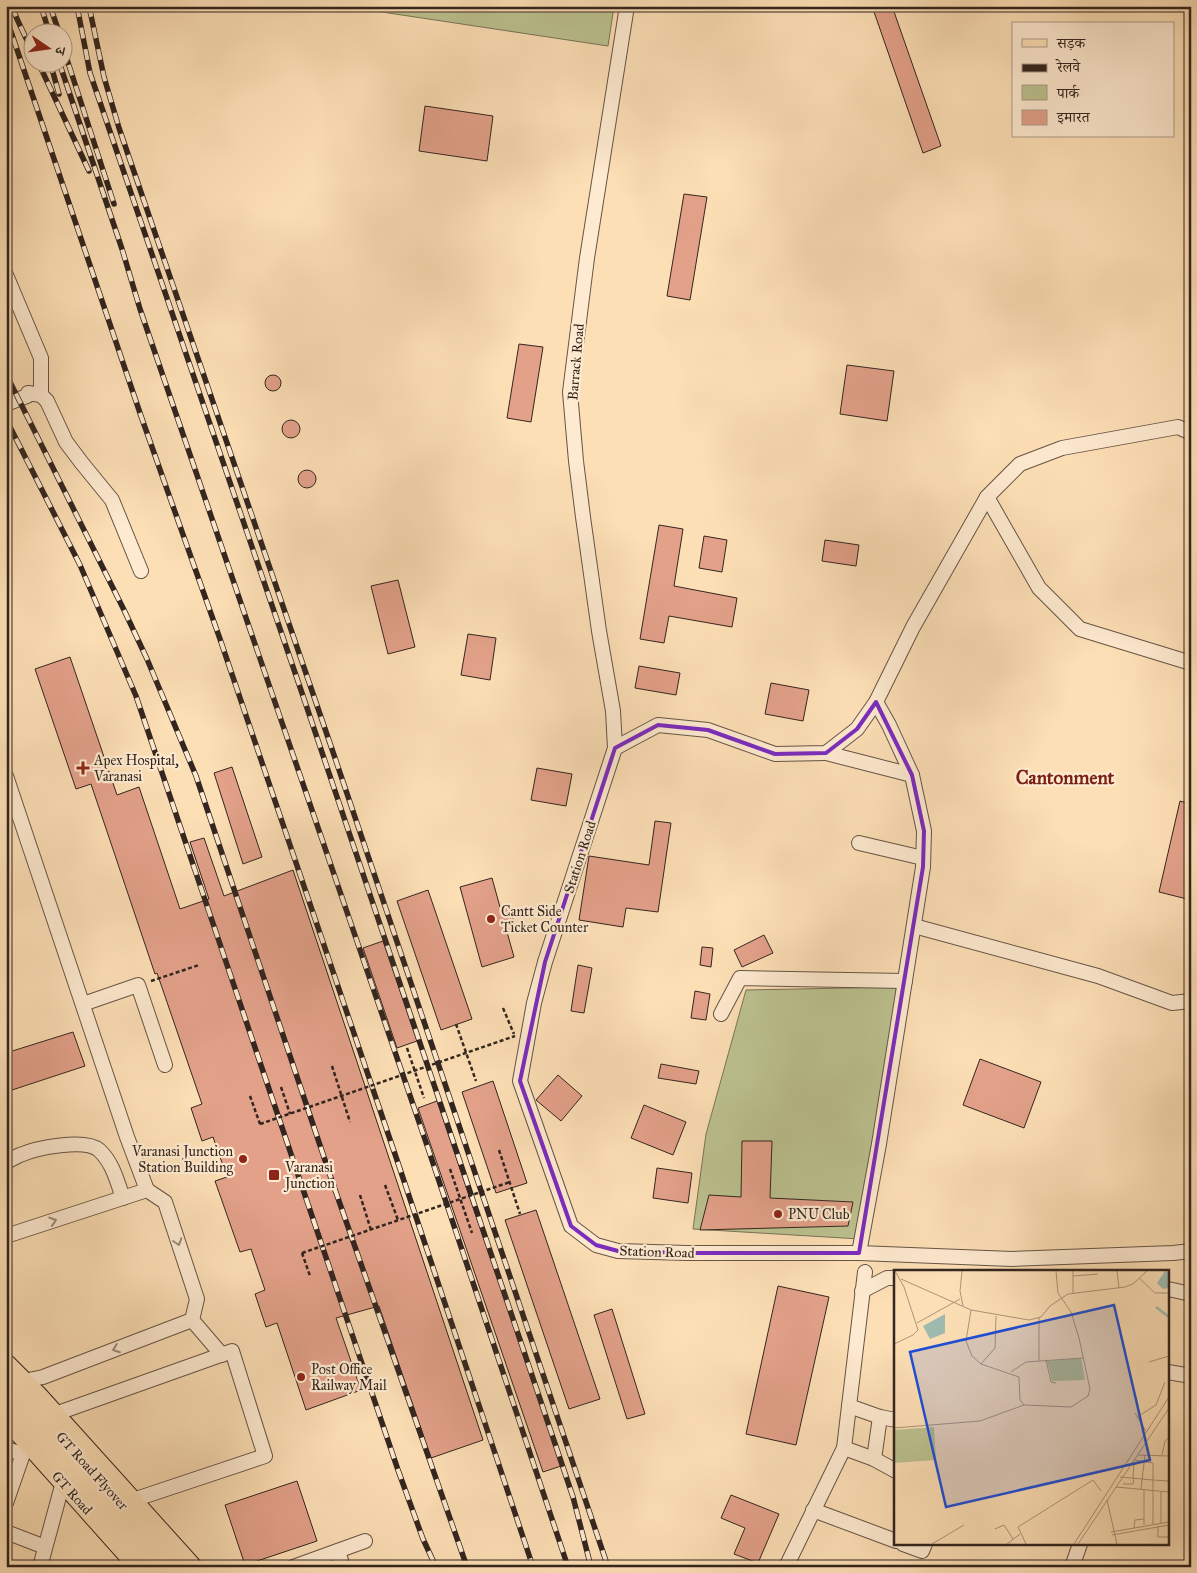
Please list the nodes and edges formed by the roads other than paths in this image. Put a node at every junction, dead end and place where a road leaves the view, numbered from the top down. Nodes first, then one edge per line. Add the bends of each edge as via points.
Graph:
1 (627, 6) edge
2 (6, 275) edge
3 (41, 395) junction
4 (9, 406) edge
5 (1191, 433) edge
6 (987, 497) junction
7 (141, 571) dead end
8 (1191, 663) edge
9 (876, 702) junction
10 (616, 748) junction
11 (826, 753) junction
12 (912, 775) junction
13 (6, 776) edge
14 (859, 843) dead end
15 (923, 858) junction
16 (914, 926) junction
17 (905, 981) junction
18 (1191, 1001) edge
19 (82, 1004) junction
20 (722, 1014) dead end
21 (165, 1065) dead end
22 (6, 1162) edge
23 (147, 1190) junction
24 (123, 1198) junction
25 (6, 1236) edge
26 (1191, 1251) edge
27 (859, 1253) junction
28 (865, 1272) dead end
29 (894, 1278) edge
30 (1170, 1290) edge
31 (862, 1291) junction
32 (1191, 1294) edge
33 (192, 1320) junction
34 (222, 1355) junction
35 (6, 1363) edge
36 (1170, 1372) edge
37 (1191, 1376) edge
38 (15, 1379) edge
39 (6, 1400) edge
40 (849, 1406) junction
41 (55, 1414) junction
42 (880, 1417) junction
43 (6, 1419) edge
44 (894, 1420) edge
45 (844, 1448) junction
46 (6, 1449) edge
47 (26, 1450) junction
48 (874, 1459) junction
49 (894, 1470) edge
50 (63, 1482) junction
51 (133, 1500) junction
52 (6, 1504) edge
53 (813, 1510) junction
54 (6, 1532) edge
55 (894, 1540) edge
56 (365, 1541) dead end
57 (908, 1546) edge
58 (924, 1546) edge
59 (1079, 1546) edge
60 (45, 1547) junction
61 (338, 1551) junction
62 (787, 1564) edge
63 (40, 1567) edge
64 (138, 1567) edge
65 (155, 1567) edge
66 (177, 1567) edge
67 (193, 1567) edge
68 (293, 1567) edge
69 (343, 1567) edge
70 (802, 1567) edge
71 (1072, 1567) edge

1 - 10 street, Barrack Road via 587,258 570,392 581,499
2 - 3 street via 41,358
3 - 4 street via 28,393
3 - 7 street via 66,442 112,500
5 - 6 street via 1178,428 1062,448 1020,464
6 - 8 street via 1039,588 1080,628
6 - 9 street via 913,627
9 - 11 street via 857,729
9 - 12 street
10 - 11 street via 658,725 708,730 774,754
10 - 27 street, Station Road via 545,962 520,1081 571,1226 596,1246 618,1251
11 - 12 street
12 - 15 street via 924,831
13 - 19 street
14 - 15 street
15 - 16 street
16 - 17 street
16 - 18 street via 1098,976 1172,1003
17 - 20 street via 740,978
17 - 27 street
19 - 21 street via 138,985
19 - 23 street
22 - 24 street via 20,1154 81,1144 97,1149 111,1165
23 - 24 street
23 -> 33 street via 165,1202 197,1299
25 -> 24 street
26 - 27 street, Station Road via 1012,1259
28 - 31 street
29 - 31 street via 887,1278
30 - 32 street
31 - 40 street
33 - 34 street
33 -> 38 street via 43,1377
34 - 41 street
34 - 51 street via 232,1351 264,1456
35 - 38 main road
36 - 37 street
38 - 41 main road
38 - 66 highway, GT Road Flyover
39 - 65 highway, GT Road Flyover
40 - 42 street
40 - 45 street
41 - 51 main road
42 - 44 street
42 - 48 street
43 - 47 main road, GT Road
45 - 48 street
45 - 53 street
46 - 47 street
47 - 50 main road, GT Road
47 - 52 street
48 - 49 street
50 - 60 street
50 - 64 main road, GT Road
51 - 67 main road
53 - 55 street
53 - 62 street
54 - 60 street
56 - 61 street
57 - 58 street via 922,1551
59 - 71 street
60 - 63 street
61 - 68 street
61 - 69 street
62 - 70 street

